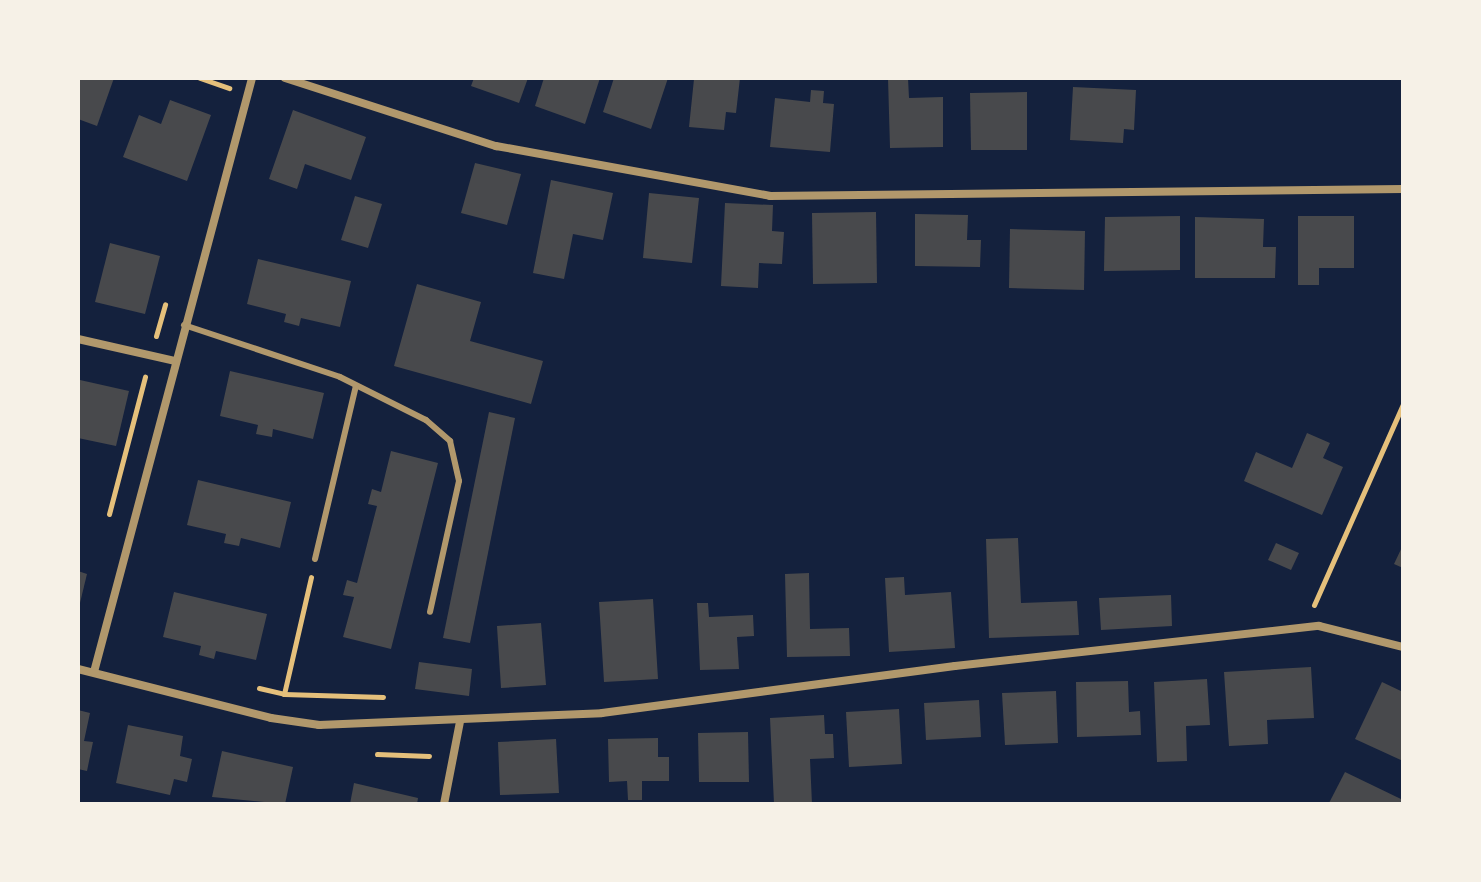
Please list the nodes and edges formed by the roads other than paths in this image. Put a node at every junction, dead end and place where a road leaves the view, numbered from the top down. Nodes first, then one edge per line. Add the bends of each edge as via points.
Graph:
1 (252, 78) edge
2 (285, 78) edge
3 (1403, 189) edge
4 (184, 325) junction
5 (78, 339) edge
6 (175, 361) junction
7 (356, 386) junction
8 (315, 559) road end
9 (430, 612) dead end
10 (1403, 647) edge
11 (78, 669) edge
12 (94, 672) junction
13 (460, 722) junction
14 (444, 804) edge

1 - 4 street
2 - 3 street via 496,146 770,196
4 - 6 street
4 - 7 lane via 254,345
5 - 6 street
6 - 12 street
7 - 8 lane
7 - 9 lane via 426,420 450,441 459,481
10 - 13 street via 1319,626 955,666 602,713
11 - 12 street
12 - 13 street via 271,718 319,725
13 - 14 street

